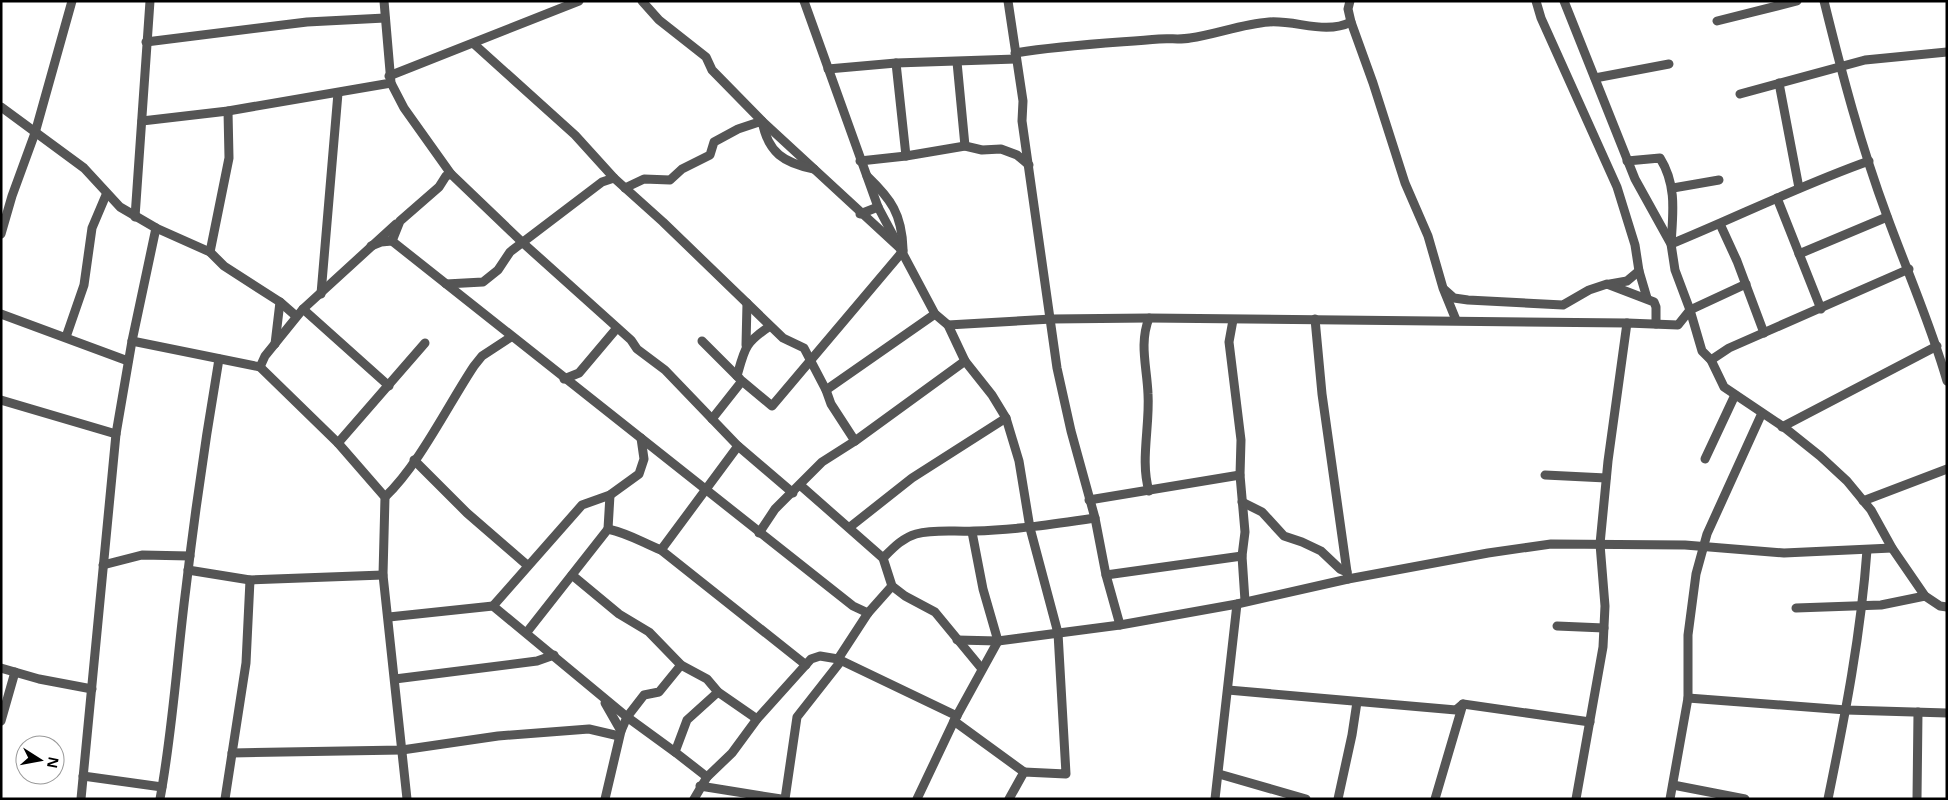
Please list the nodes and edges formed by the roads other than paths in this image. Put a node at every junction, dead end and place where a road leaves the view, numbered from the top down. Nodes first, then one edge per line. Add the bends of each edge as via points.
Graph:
1 (72, 1) edge
2 (150, 1) edge
3 (384, 1) edge
4 (579, 1) edge
5 (642, 1) edge
6 (804, 1) edge
7 (1008, 1) edge
8 (1350, 1) edge
9 (1536, 1) edge
10 (1564, 1) edge
11 (1797, 1) edge
12 (1824, 1) edge
13 (385, 18) junction
14 (1717, 21) dead end
15 (1351, 22) junction
16 (146, 42) junction
17 (474, 44) junction
18 (1947, 52) edge
19 (1015, 56) junction
20 (957, 62) junction
21 (896, 63) junction
22 (1669, 64) dead end
23 (1840, 67) junction
24 (828, 68) junction
25 (1595, 78) junction
26 (390, 79) junction
27 (1779, 83) junction
28 (338, 93) junction
29 (1740, 94) dead end
30 (1, 107) edge
31 (228, 111) junction
32 (142, 121) junction
33 (762, 121) junction
34 (35, 132) junction
35 (965, 146) junction
36 (906, 156) junction
37 (1628, 160) junction
38 (860, 161) junction
39 (1869, 161) junction
40 (1029, 165) junction
41 (814, 170) junction
42 (451, 174) junction
43 (866, 174) junction
44 (614, 178) junction
45 (1719, 180) dead end
46 (625, 188) junction
47 (1673, 188) junction
48 (1799, 188) junction
49 (106, 194) junction
50 (1777, 198) junction
51 (878, 207) junction
52 (860, 214) junction
53 (135, 217) junction
54 (1887, 217) junction
55 (400, 221) junction
56 (1720, 224) junction
57 (156, 228) junction
58 (1, 234) edge
59 (392, 241) junction
60 (523, 244) junction
61 (1671, 244) junction
62 (371, 246) junction
63 (903, 251) junction
64 (210, 252) junction
65 (1799, 254) junction
66 (1909, 269) junction
67 (1639, 271) junction
68 (446, 284) junction
69 (1607, 284) junction
70 (1746, 284) junction
71 (1443, 288) junction
72 (321, 294) junction
73 (1647, 298) junction
74 (280, 302) junction
75 (747, 303) junction
76 (1821, 308) junction
77 (303, 309) junction
78 (1690, 310) junction
79 (1, 314) edge
80 (935, 314) junction
81 (296, 316) junction
82 (1148, 318) junction
83 (1052, 319) junction
84 (1233, 320) junction
85 (1315, 320) junction
86 (1456, 320) junction
87 (1627, 323) junction
88 (1656, 324) junction
89 (948, 325) junction
90 (770, 326) junction
91 (617, 328) junction
92 (1764, 333) junction
93 (511, 337) junction
94 (66, 338) junction
95 (132, 341) junction
96 (702, 341) dead end
97 (425, 343) dead end
98 (275, 344) junction
99 (746, 345) junction
100 (1937, 346) junction
101 (219, 359) junction
102 (1711, 360) junction
103 (128, 361) junction
104 (809, 361) junction
105 (965, 361) junction
106 (260, 367) junction
107 (579, 373) junction
108 (739, 378) junction
109 (564, 379) junction
110 (1947, 381) edge
111 (389, 386) junction
112 (577, 388) junction
113 (826, 390) junction
114 (1736, 395) junction
115 (1, 400) edge
116 (1762, 413) junction
117 (1006, 418) junction
118 (712, 419) junction
119 (1782, 427) junction
120 (116, 434) junction
121 (641, 438) junction
122 (855, 441) junction
123 (338, 443) junction
124 (738, 446) junction
125 (1705, 459) dead end
126 (414, 460) junction
127 (1947, 469) edge
128 (1240, 475) junction
129 (1545, 475) dead end
130 (1606, 478) junction
131 (800, 486) junction
132 (706, 488) junction
133 (1149, 491) junction
134 (792, 492) junction
135 (610, 495) junction
136 (385, 497) junction
137 (1089, 500) junction
138 (1863, 501) junction
139 (1242, 502) junction
140 (1095, 518) junction
141 (850, 527) junction
142 (1030, 528) junction
143 (608, 529) junction
144 (972, 532) junction
145 (759, 533) junction
146 (1600, 544) junction
147 (1702, 546) junction
148 (1892, 548) junction
149 (661, 550) junction
150 (1867, 550) junction
151 (190, 556) junction
152 (1242, 556) junction
153 (883, 558) junction
154 (104, 564) junction
155 (527, 565) junction
156 (188, 570) junction
157 (383, 575) junction
158 (572, 575) junction
159 (1106, 575) junction
160 (1348, 576) junction
161 (250, 580) junction
162 (892, 586) junction
163 (1924, 596) junction
164 (1241, 602) junction
165 (1863, 605) junction
166 (493, 606) junction
167 (1947, 607) edge
168 (1796, 608) dead end
169 (868, 613) junction
170 (389, 618) junction
171 (1120, 625) junction
172 (1557, 626) dead end
173 (1604, 628) junction
174 (527, 632) junction
175 (1058, 633) junction
176 (957, 640) junction
177 (998, 641) junction
178 (554, 655) junction
179 (840, 660) junction
180 (681, 664) junction
181 (806, 665) junction
182 (1, 668) edge
183 (982, 669) junction
184 (15, 672) junction
185 (394, 679) junction
186 (92, 688) junction
187 (593, 688) junction
188 (1228, 690) junction
189 (718, 692) junction
190 (1688, 698) junction
191 (1357, 702) junction
192 (1463, 704) junction
193 (1846, 710) junction
194 (1918, 712) junction
195 (1947, 713) edge
196 (627, 717) junction
197 (757, 719) junction
198 (955, 719) junction
199 (1, 721) edge
200 (1590, 722) junction
201 (620, 733) junction
202 (402, 750) junction
203 (675, 752) junction
204 (232, 753) junction
205 (1024, 772) junction
206 (1219, 774) junction
207 (83, 776) junction
208 (707, 776) junction
209 (1673, 785) junction
210 (700, 786) junction
211 (162, 787) junction
212 (81, 799) edge
213 (160, 799) edge
214 (226, 799) edge
215 (408, 799) edge
216 (605, 799) edge
217 (694, 799) edge
218 (783, 799) edge
219 (917, 799) edge
220 (1009, 799) edge
221 (1215, 799) edge
222 (1306, 799) edge
223 (1338, 799) edge
224 (1435, 799) edge
225 (1576, 799) edge
226 (1670, 799) edge
227 (1745, 799) edge
228 (1828, 799) edge
229 (1918, 799) edge

1 - 34 street
2 - 16 street
3 - 13 street
4 - 17 street
5 - 33 street via 659,20 706,57 712,70
6 - 24 street
7 - 19 street
8 - 15 street
9 - 67 street via 1617,187 1635,245
10 - 25 street
11 - 14 street
12 - 23 street
13 - 16 street via 307,22
13 - 26 street
15 - 19 street via 1341,27 1325,28 1269,22 1190,38 1051,47
15 - 71 street via 1405,183 1428,236
16 - 32 street
17 - 26 street
17 - 44 street via 575,136
18 - 23 street via 1865,60
19 - 20 street
19 - 40 street
20 - 21 street
20 - 35 street
21 - 24 street
21 - 36 street
22 - 25 street
23 - 27 street
23 - 39 street
24 - 38 street
25 - 37 street
26 - 28 street
26 - 42 street via 404,108
27 - 29 street
27 - 48 street
28 - 31 street
28 - 72 street
30 - 34 street
31 - 32 street
31 - 64 street via 229,158
32 - 53 street
33 - 41 street
33 - 41 street via 764,134 782,159
33 - 46 street via 714,142 710,155 682,169 670,180 644,179
34 - 49 street via 84,168
34 - 58 street
35 - 36 street
35 - 40 street via 982,150 1001,149 1017,155
36 - 38 street
37 - 47 street via 1660,158
37 - 61 street
38 - 43 street
39 - 48 street
39 - 54 street
40 - 83 street
41 - 52 street
42 - 55 street
42 - 60 street
43 - 51 street
43 - 63 street via 890,197 902,231
44 - 46 street
44 - 60 street via 602,182
45 - 47 street
46 - 75 street
47 - 61 street
48 - 50 street
49 - 53 street
49 - 94 street via 92,228 84,285
50 - 56 street
50 - 65 street
51 - 52 street
51 - 63 street
52 - 63 street
53 - 57 street
54 - 65 street
54 - 66 street
55 - 59 street
55 - 62 street
56 - 61 street
56 - 70 street
57 - 64 street
57 - 95 street
59 - 62 street
59 - 68 street
60 - 68 street via 510,252 498,270 483,282
60 - 91 street
61 - 78 street via 1675,270
62 - 72 street
63 - 80 street
63 - 104 street
64 - 74 street via 224,266
65 - 76 street
66 - 76 street
66 - 100 street via 1914,291
67 - 69 street via 1627,281
67 - 73 street
68 - 93 street
69 - 71 street via 1563,305 1461,299 1454,298
69 - 73 street
70 - 78 street
70 - 92 street
71 - 86 street
72 - 77 street
73 - 88 street via 1656,307
74 - 81 street
74 - 98 street
75 - 90 street
75 - 99 street
76 - 92 street
77 - 81 street
77 - 111 street
78 - 88 street via 1678,325
78 - 102 street via 1702,351
79 - 94 street
80 - 89 street
80 - 113 street
81 - 98 street
82 - 83 street
82 - 84 street
82 - 133 street via 1142,354 1148,394 1145,477
83 - 89 street
83 - 137 street via 1057,368
84 - 85 street
84 - 128 street via 1229,342 1241,440
85 - 86 street
85 - 160 street via 1322,394
86 - 87 street
87 - 88 street
87 - 130 street
89 - 105 street
90 - 99 street
90 - 104 street via 783,338 804,348
91 - 107 street
91 - 118 street
92 - 102 street via 1729,348
93 - 109 street
93 - 126 street via 482,356 474,366
94 - 103 street
95 - 101 street
95 - 103 street
96 - 108 street
97 - 111 street
98 - 106 street
99 - 108 street
100 - 110 street
100 - 119 street
101 - 106 street
101 - 151 street
102 - 114 street via 1724,387
103 - 120 street
104 - 108 street via 772,406
104 - 113 street
105 - 117 street
105 - 122 street
106 - 123 street
107 - 109 street
107 - 112 street
108 - 118 street
109 - 112 street
111 - 123 street
112 - 121 street
113 - 122 street via 831,404
114 - 116 street
114 - 125 street
115 - 120 street
116 - 119 street
116 - 147 street
117 - 141 street via 912,478
117 - 142 street via 1019,461
118 - 124 street
119 - 138 street via 1820,456
120 - 154 street
121 - 132 street
121 - 135 street via 644,459 639,474
122 - 131 street via 822,462
123 - 136 street
124 - 132 street
124 - 134 street
126 - 136 street
126 - 155 street via 467,513
127 - 138 street
128 - 133 street
128 - 139 street
129 - 130 street
130 - 146 street
131 - 134 street
131 - 141 street
132 - 145 street
132 - 149 street
133 - 137 street
134 - 145 street
135 - 143 street
135 - 155 street via 582,505
136 - 157 street
137 - 140 street
138 - 148 street
139 - 152 street via 1245,532
139 - 160 street via 1262,512 1284,536 1320,551
140 - 142 street
140 - 159 street
141 - 153 street
142 - 144 street
142 - 175 street
143 - 149 street via 630,534
143 - 158 street
144 - 153 street via 916,534 900,541
144 - 177 street via 983,589
145 - 169 street via 853,606
146 - 147 street
146 - 160 street via 1542,545
146 - 173 street
147 - 150 street via 1759,552
147 - 190 street via 1688,635
148 - 150 street
148 - 163 street
149 - 181 street
150 - 165 street
151 - 154 street via 142,555
151 - 156 street
152 - 159 street
152 - 164 street
153 - 162 street
154 - 186 street
155 - 166 street
156 - 161 street
156 - 211 street via 178,677
157 - 161 street
157 - 170 street
158 - 174 street
158 - 180 street via 619,614 649,632
159 - 171 street
160 - 164 street
161 - 204 street via 246,663
162 - 169 street
162 - 176 street via 935,612
163 - 165 street
163 - 167 street
164 - 171 street
164 - 188 street
165 - 168 street
165 - 193 street
166 - 170 street
166 - 174 street
169 - 179 street
170 - 185 street
171 - 175 street
172 - 173 street
173 - 200 street
174 - 178 street
175 - 177 street
175 - 205 street via 1066,774
176 - 177 street
176 - 183 street
177 - 183 street
178 - 185 street
178 - 187 street
179 - 181 street via 820,656
179 - 198 street
179 - 218 street via 797,717
180 - 189 street via 707,679
180 - 196 street via 659,692 644,695
181 - 197 street
182 - 184 street
183 - 198 street
184 - 186 street
184 - 199 street
185 - 202 street
186 - 207 street
187 - 196 street
187 - 201 street via 612,713
188 - 191 street
188 - 206 street
189 - 197 street
189 - 203 street via 687,720
190 - 193 street
190 - 209 street
191 - 192 street via 1456,710
191 - 223 street
192 - 200 street
192 - 224 street
193 - 194 street
193 - 228 street
194 - 195 street
194 - 229 street
196 - 201 street
196 - 203 street
197 - 208 street via 732,753
198 - 205 street
198 - 219 street
200 - 225 street
201 - 202 street via 588,729 528,733
201 - 216 street
202 - 204 street
202 - 215 street
203 - 208 street
204 - 214 street
205 - 220 street
206 - 221 street
206 - 222 street
207 - 211 street
207 - 212 street
208 - 210 street
209 - 226 street
209 - 227 street
210 - 217 street
210 - 218 street
211 - 213 street

